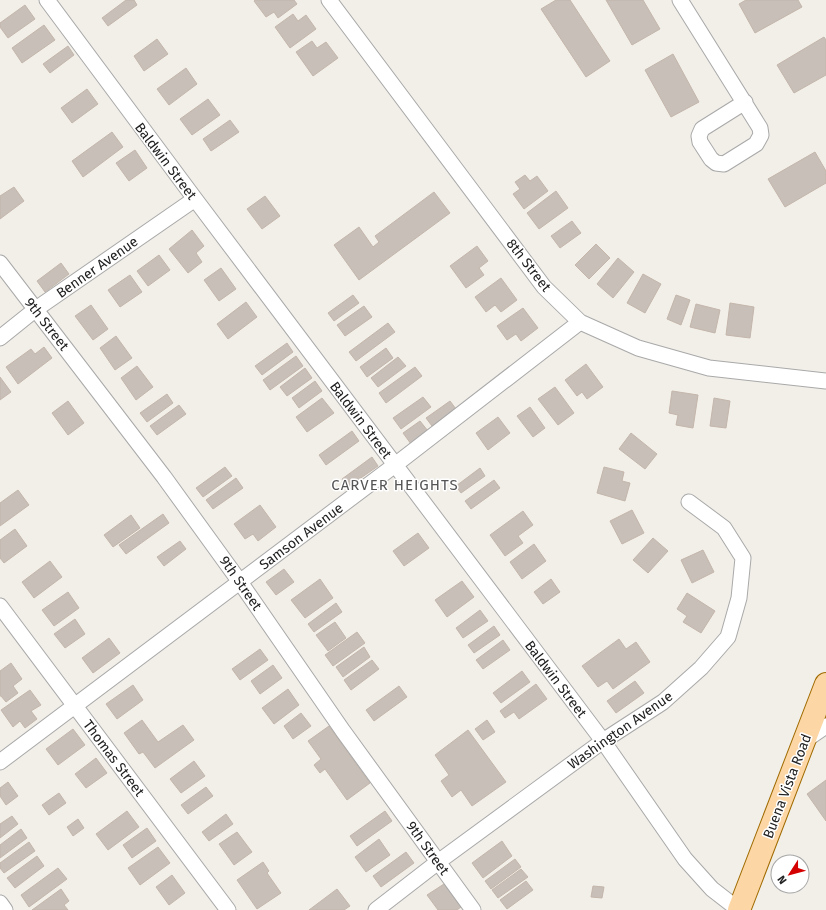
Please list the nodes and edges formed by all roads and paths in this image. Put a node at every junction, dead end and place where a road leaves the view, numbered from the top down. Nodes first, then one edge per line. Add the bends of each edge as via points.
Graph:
1 (47, 0) edge
2 (329, 0) edge
3 (680, 0) edge
4 (745, 102) dead end
5 (195, 199) junction
6 (0, 263) edge
7 (36, 310) junction
8 (580, 322) junction
9 (0, 338) edge
10 (826, 381) edge
11 (395, 465) junction
12 (689, 502) dead end
13 (240, 582) junction
14 (0, 606) edge
15 (826, 684) edge
16 (75, 706) junction
17 (826, 726) edge
18 (603, 741) junction
19 (804, 741) junction
20 (0, 762) edge
21 (438, 862) junction
22 (0, 903) edge
23 (5, 910) edge
24 (228, 910) edge
25 (376, 910) edge
26 (473, 910) edge
27 (739, 910) edge

1 - 5 street, Baldwin Street
2 - 8 street, 8th Street via 544,287
3 - 4 street
5 - 7 street, Benner Avenue
5 - 11 street, Baldwin Street
6 - 7 street, 9th Street
7 - 9 street, Benner Avenue
7 - 13 street, 9th Street via 164,477
8 - 10 street, 8th Street via 638,348 709,368
8 - 11 street, Samson Avenue
11 - 13 street, Samson Avenue
11 - 18 street, Baldwin Street
12 - 18 street, Washington Avenue via 724,528 743,558 739,598 728,637 702,668 663,702
13 - 16 street, Samson Avenue
13 - 21 street, 9th Street
14 - 16 street, Thomas Street
15 - 19 main road, Buena Vista Road
16 - 20 street, Samson Avenue
16 - 24 street, Thomas Street
17 - 19 street
18 - 21 street, Washington Avenue
18 - 27 street, Baldwin Street via 685,859 712,889
19 - 27 main road, Buena Vista Road
21 - 25 street, Washington Avenue
21 - 26 street, 9th Street
22 - 23 street

